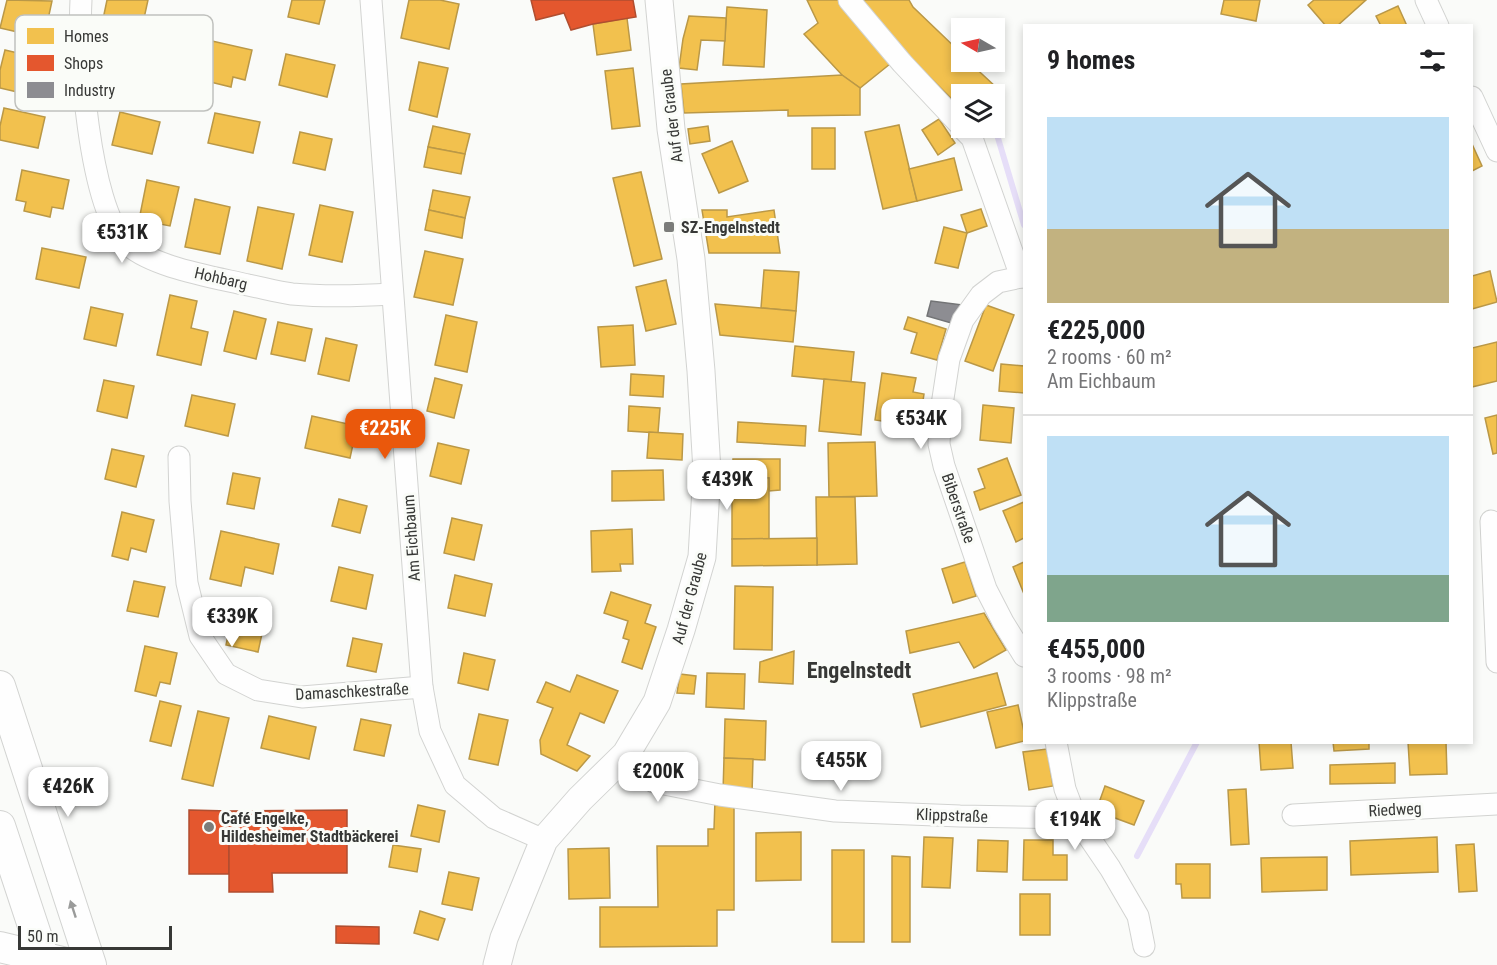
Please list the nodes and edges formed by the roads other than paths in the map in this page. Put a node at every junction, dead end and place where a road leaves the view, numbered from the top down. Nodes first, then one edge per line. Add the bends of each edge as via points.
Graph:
1 (81, 0) edge
2 (371, 0) edge
3 (659, 0) edge
4 (849, 0) edge
5 (1426, 0) edge
6 (81, 15) edge
7 (1437, 24) edge
8 (1473, 99) edge
9 (86, 111) edge
10 (951, 115) edge
11 (972, 138) edge
12 (1497, 151) edge
13 (1023, 277) edge
14 (392, 294) junction
15 (179, 457) dead end
16 (1486, 520) edge
17 (1023, 654) edge
18 (1497, 663) edge
19 (0, 686) edge
20 (422, 687) junction
21 (1056, 744) edge
22 (626, 754) junction
23 (1497, 804) edge
24 (1293, 814) dead end
25 (1076, 818) junction
26 (0, 826) edge
27 (544, 840) junction
28 (0, 946) edge
29 (1144, 946) dead end
30 (44, 961) edge
31 (75, 965) edge
32 (91, 965) edge
33 (497, 965) edge

1 - 6 street, Hohbarg
2 - 14 street, Am Eichbaum
3 - 22 street, Auf der Graube via 671,129 691,259 707,471 702,557 684,620 657,702
4 - 10 street
5 - 7 street
8 - 12 street
9 - 14 street, Hohbarg via 109,219 125,242 142,254 199,274 290,294
11 - 13 street
13 - 17 street, Biberstraße via 989,288 963,320 949,359 939,444 986,589
14 - 20 street, Am Eichbaum
15 - 20 street, Damaschkestraße via 186,583 200,636 226,674 258,690 302,697
16 - 18 street
32 -> 19 main road
20 - 27 street, Am Eichbaum via 430,731 455,785 494,818
21 - 25 street via 1065,789
22 - 25 street, Klippstraße via 654,782 743,798 835,811
22 - 27 street, Auf der Graube
23 - 24 street, Riedweg
25 - 29 street via 1138,916
26 - 30 main road
27 - 33 street, Auf der Graube
28 - 30 main road
30 - 31 main road

